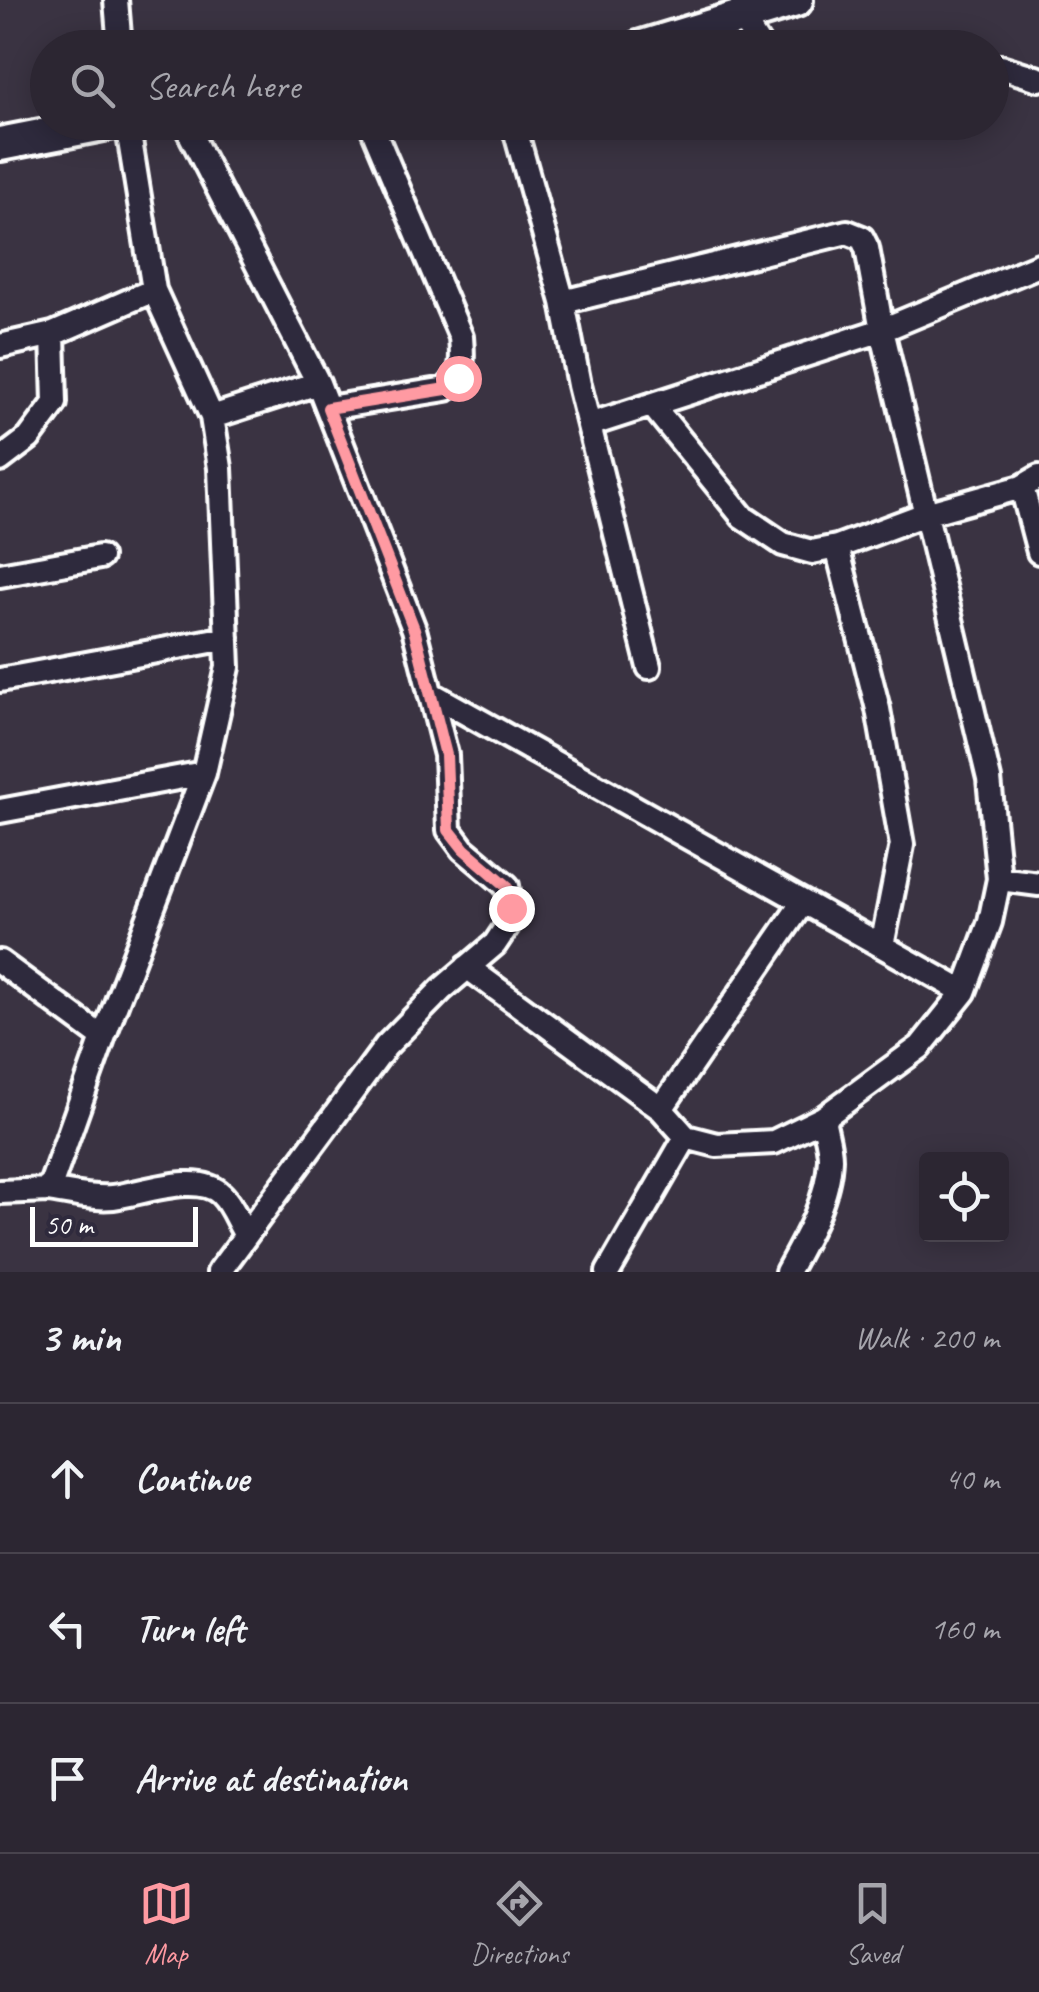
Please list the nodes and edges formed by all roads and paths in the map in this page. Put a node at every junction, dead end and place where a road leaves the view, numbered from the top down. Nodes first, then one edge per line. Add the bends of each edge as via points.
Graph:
1 (116, 0) edge
2 (785, 2) edge
3 (741, 16) junction
4 (118, 30) edge
5 (696, 30) edge
6 (750, 30) edge
7 (1009, 70) edge
8 (1039, 79) edge
9 (30, 138) edge
10 (130, 140) edge
11 (193, 140) edge
12 (378, 140) edge
13 (518, 140) edge
14 (0, 144) edge
15 (1039, 265) edge
16 (154, 290) junction
17 (564, 302) junction
18 (882, 330) junction
19 (53, 334) junction
20 (0, 346) edge
21 (318, 384) junction
22 (652, 405) junction
23 (328, 408) junction
24 (212, 416) junction
25 (589, 426) junction
26 (0, 460) edge
27 (1031, 482) edge
28 (926, 514) junction
29 (837, 547) junction
30 (1039, 552) edge
31 (100, 556) dead end
32 (0, 575) edge
33 (227, 638) junction
34 (648, 667) dead end
35 (0, 680) edge
36 (430, 694) junction
37 (204, 773) junction
38 (0, 811) edge
39 (999, 879) junction
40 (1039, 884) edge
41 (803, 902) junction
42 (882, 946) junction
43 (0, 962) edge
44 (468, 967) junction
45 (964, 992) junction
46 (103, 1038) junction
47 (661, 1110) junction
48 (823, 1118) junction
49 (686, 1138) junction
50 (49, 1190) junction
51 (0, 1192) edge
52 (246, 1235) junction
53 (219, 1272) edge
54 (608, 1272) edge
55 (787, 1272) edge

1 - 4 street
2 - 3 street
3 - 5 street
3 - 6 street
7 - 8 street
9 - 14 street
10 - 16 street
11 - 21 street
12 - 23 street via 461,338 458,378 446,389
13 - 17 street
15 - 18 street
16 - 19 street
16 - 24 street
17 - 18 street via 846,232 868,248
17 - 25 street
18 - 22 street
18 - 28 street
19 - 20 street
19 - 26 street via 56,404
21 - 23 street
21 - 24 street
22 - 25 street
22 - 29 street via 743,518 784,544 812,552
23 - 36 street via 414,629
24 - 33 street
25 - 34 street
27 - 28 street
27 - 30 street
28 - 29 street
28 - 39 street via 989,779
29 - 42 street via 878,709 902,845
31 - 32 street
33 - 35 street
33 - 37 street via 228,667
36 - 41 street
36 - 44 street via 446,755 449,830 507,886 511,908 496,944
37 - 38 street
37 - 46 street
39 - 40 street
39 - 45 street
41 - 42 street
41 - 47 street
42 - 45 street
43 - 46 street
44 - 47 street
44 - 52 street via 386,1046
45 - 48 street via 920,1046
46 - 50 street
47 - 49 street
48 - 49 street via 774,1142 717,1145
48 - 55 street via 827,1185
49 - 54 street
50 - 51 street
50 - 52 street via 109,1198 210,1187 222,1194
52 - 53 street

